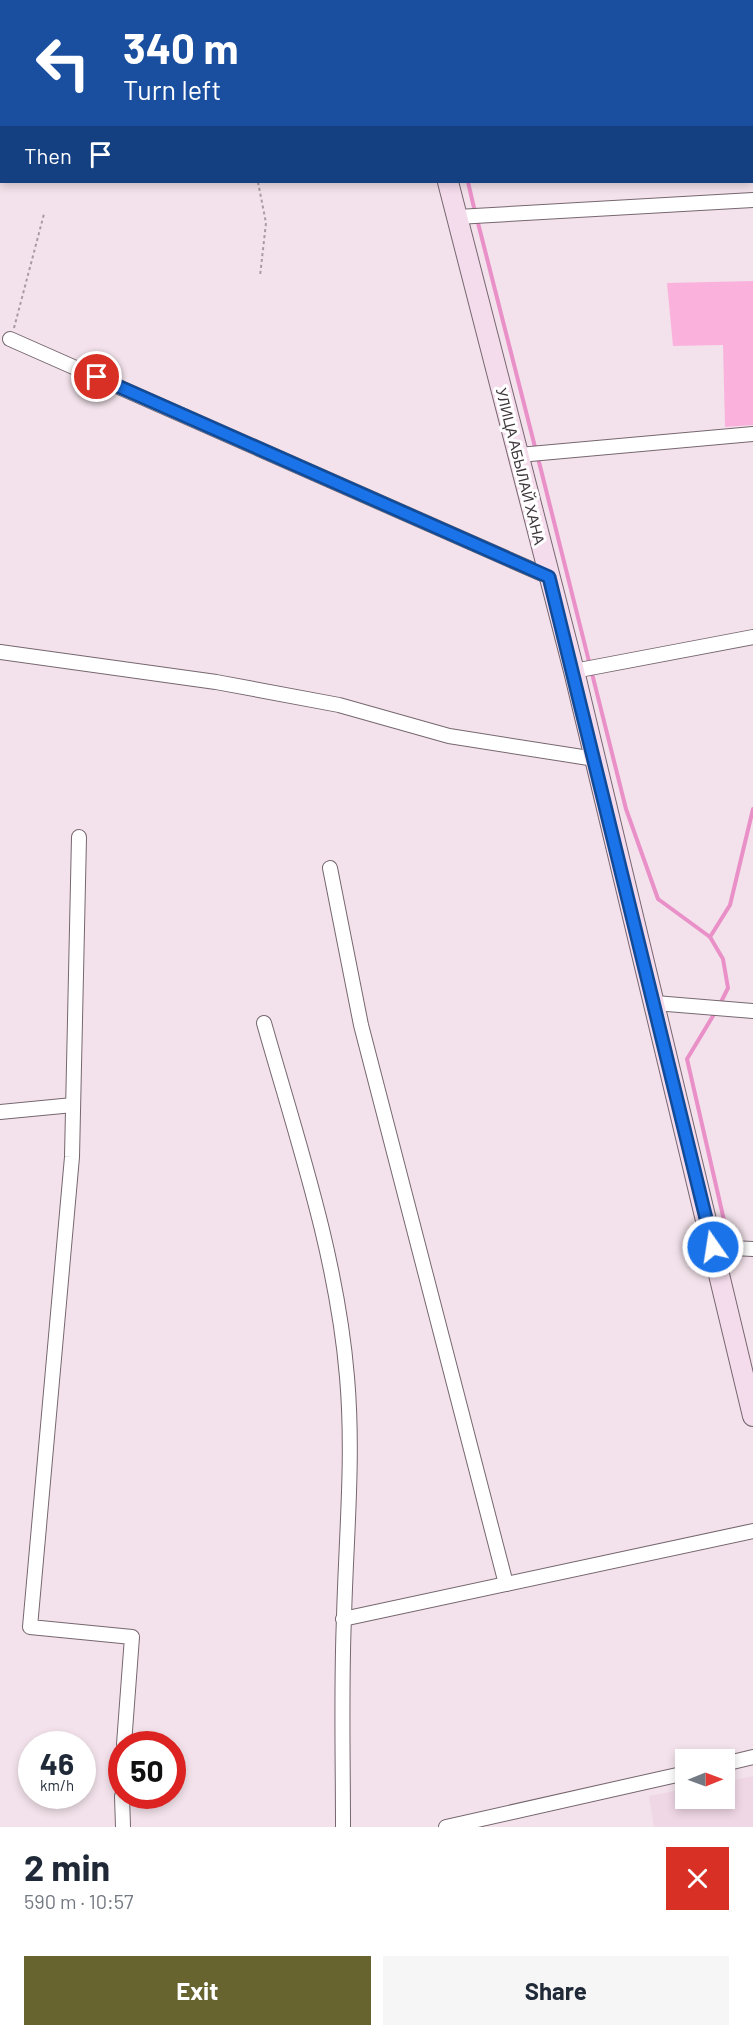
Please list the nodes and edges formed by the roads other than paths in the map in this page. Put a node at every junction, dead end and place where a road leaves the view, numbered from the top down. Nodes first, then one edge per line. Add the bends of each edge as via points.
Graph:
1 (448, 183) edge
2 (753, 200) edge
3 (457, 217) junction
4 (10, 339) road end
5 (753, 435) edge
6 (519, 455) junction
7 (549, 577) junction
8 (753, 637) edge
9 (0, 652) edge
10 (574, 671) junction
11 (595, 759) junction
12 (79, 837) dead end
13 (330, 867) dead end
14 (655, 1003) junction
15 (753, 1011) edge
16 (264, 1023) dead end
17 (73, 1105) junction
18 (0, 1112) edge
19 (713, 1247) junction
20 (753, 1249) edge
21 (753, 1416) edge
22 (753, 1531) edge
23 (506, 1584) junction
24 (344, 1619) junction
25 (125, 1731) edge
26 (753, 1757) edge
27 (735, 1761) edge
28 (675, 1775) edge
29 (122, 1809) edge
30 (123, 1827) edge
31 (343, 1827) edge
32 (446, 1827) edge

1 - 3 main road, УЛИЦА АБЫЛАЙ ХАНА
2 - 3 street
3 - 6 main road, УЛИЦА АБЫЛАЙ ХАНА
4 - 7 street
5 - 6 street
6 - 7 main road, УЛИЦА АБЫЛАЙ ХАНА
7 - 10 main road, УЛИЦА АБЫЛАЙ ХАНА
8 - 10 street
9 - 11 street via 216,682 339,705 449,736
10 - 11 main road, УЛИЦА АБЫЛАЙ ХАНА
11 - 14 main road, УЛИЦА АБЫЛАЙ ХАНА
12 - 17 street
13 - 23 street via 361,1024
14 - 15 street
14 - 19 main road, УЛИЦА АБЫЛАЙ ХАНА
16 - 24 street via 318,1211 347,1376 350,1474
17 - 18 street
17 - 25 street via 72,1157 30,1627 132,1637
19 - 20 street
19 - 21 main road, УЛИЦА АБЫЛАЙ ХАНА
22 - 23 street
23 - 24 street
24 - 31 street
26 - 27 street
28 - 32 street
29 - 30 street

